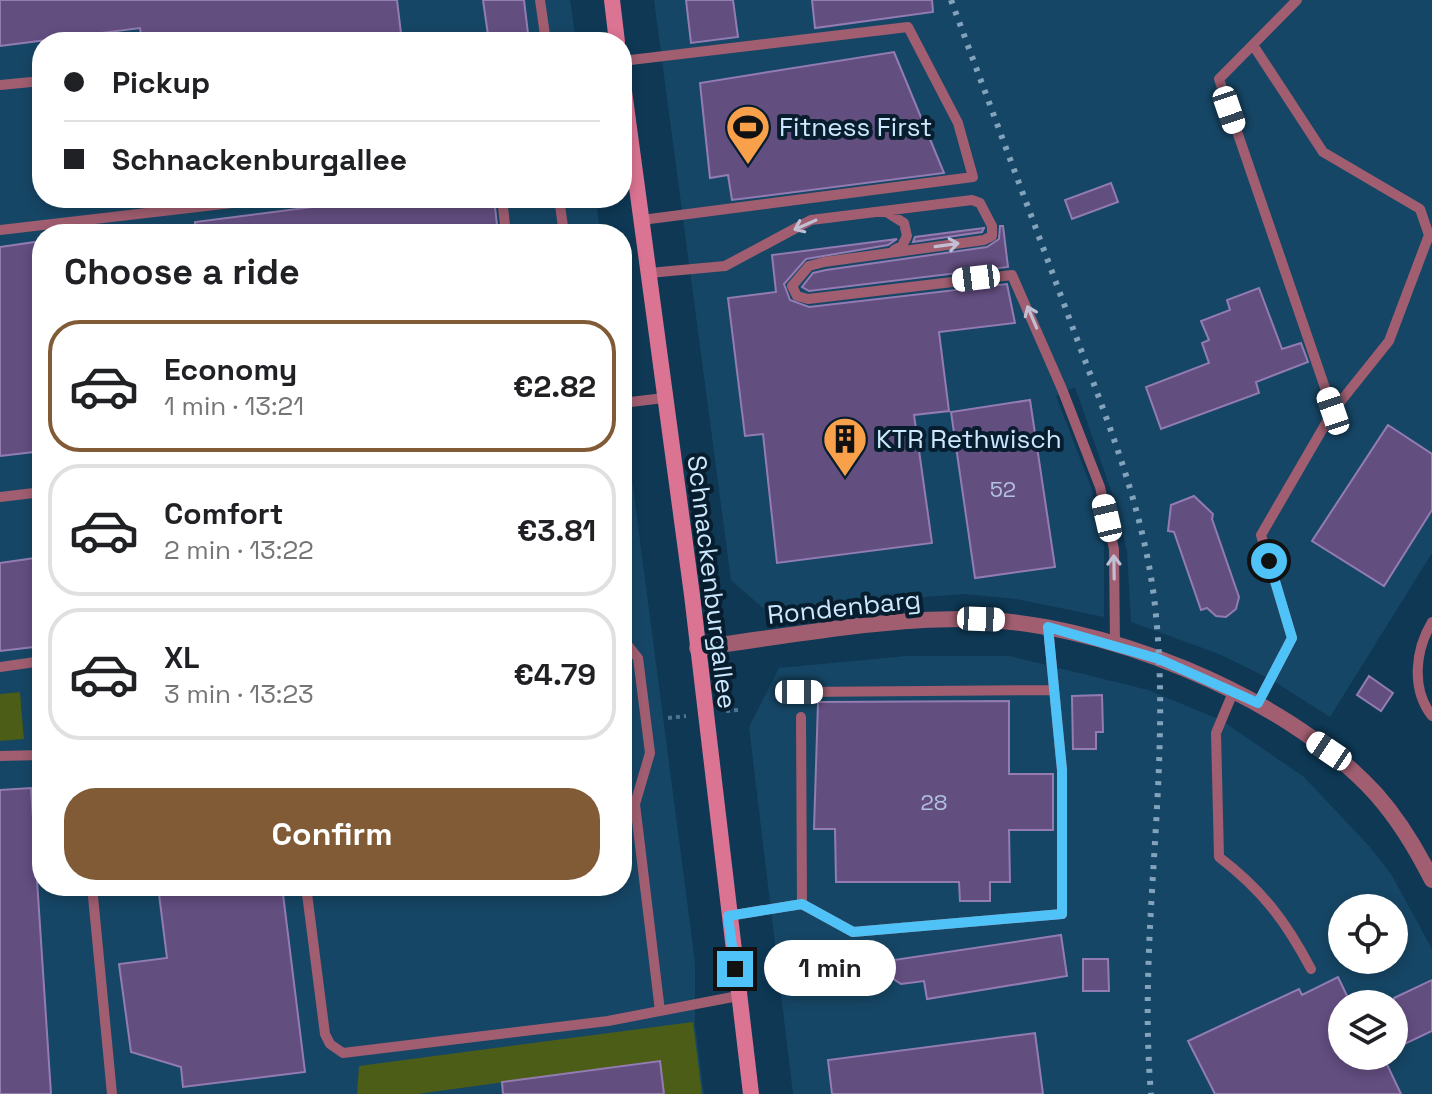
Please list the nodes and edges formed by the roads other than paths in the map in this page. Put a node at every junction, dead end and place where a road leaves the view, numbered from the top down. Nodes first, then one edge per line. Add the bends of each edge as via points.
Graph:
1 (540, 0) edge
2 (612, 0) edge
3 (1297, 0) edge
4 (545, 32) edge
5 (616, 32) edge
6 (1253, 45) junction
7 (632, 60) edge
8 (32, 82) edge
9 (0, 85) edge
10 (632, 162) edge
11 (189, 208) edge
12 (885, 211) junction
13 (642, 220) junction
14 (52, 224) edge
15 (32, 226) edge
16 (0, 230) edge
17 (885, 254) junction
18 (649, 273) junction
19 (664, 398) junction
20 (632, 402) edge
21 (1333, 411) junction
22 (32, 493) edge
23 (0, 497) edge
24 (1432, 622) edge
25 (1048, 627) junction
26 (1115, 645) junction
27 (697, 648) junction
28 (632, 650) edge
29 (32, 662) edge
30 (0, 667) edge
31 (1051, 690) junction
32 (1234, 690) junction
33 (799, 692) dead end
34 (1258, 703) junction
35 (1432, 716) edge
36 (801, 717) dead end
37 (32, 755) edge
38 (0, 756) edge
39 (632, 804) edge
40 (635, 804) junction
41 (1432, 880) edge
42 (93, 896) edge
43 (307, 896) edge
44 (802, 904) junction
45 (728, 916) junction
46 (1311, 969) dead end
47 (738, 996) junction
48 (660, 1011) junction
49 (112, 1094) edge
50 (751, 1094) edge

1 - 4 lane
2 - 5 main road
3 - 6 lane
6 - 21 lane via 1219,79
6 - 21 lane via 1323,152 1420,209 1429,235 1389,341
7 - 13 lane via 908,27 958,123 973,177
8 - 9 lane
10 - 13 main road, Schnackenburgallee
11 - 14 lane
12 - 17 lane via 904,223 907,236 902,246
17 -> 12 lane via 992,236 980,203 972,200
12 -> 18 lane via 811,220 725,266
13 - 18 main road, Schnackenburgallee
15 - 16 lane
26 -> 17 lane via 1114,549 1100,487 1017,282 1004,274 808,299 797,296 792,286 809,266
18 - 19 main road, Schnackenburgallee
19 - 20 lane
19 - 27 main road, Schnackenburgallee
21 - 34 lane via 1261,535 1292,638
22 - 23 lane
24 - 35 lane via 1418,659 1422,699
25 - 26 street, Rondenbarg
25 - 27 street, Rondenbarg via 960,619
25 - 31 lane
26 - 32 street, Rondenbarg
27 - 45 main road, Schnackenburgallee
28 - 40 lane via 638,658 650,753
29 - 30 lane
31 - 33 lane
31 - 44 lane via 1062,770 1062,914 853,932
32 - 34 street, Rondenbarg
32 - 46 lane via 1216,733 1219,857 1255,884 1288,925
34 - 41 street, Rondenbarg via 1329,751 1376,795 1416,848
36 - 44 lane
37 - 38 lane
39 - 40 lane
40 - 48 lane
42 - 49 lane
43 - 48 lane via 325,1034 343,1053
44 - 45 lane
45 - 47 main road, Schnackenburgallee
47 - 48 lane
47 - 50 main road, Schnackenburgallee

